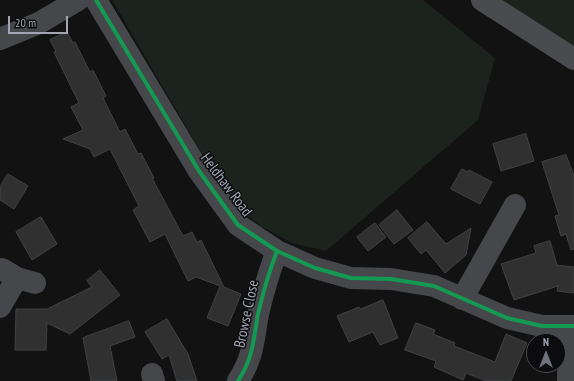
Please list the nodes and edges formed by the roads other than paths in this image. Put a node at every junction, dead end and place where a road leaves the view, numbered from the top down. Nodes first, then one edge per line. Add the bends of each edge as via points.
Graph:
1 (78, 0) edge
2 (96, 0) edge
3 (482, 0) edge
4 (0, 39) edge
5 (574, 60) edge
6 (516, 205) dead end
7 (277, 251) junction
8 (18, 277) dead end
9 (462, 299) junction
10 (0, 307) edge
11 (572, 326) edge
12 (238, 381) edge
13 (568, 381) edge

1 - 4 street via 39,23
2 - 7 street, Heldhaw Road via 199,171 238,225
3 - 5 street
6 - 9 street
7 - 9 street, Heldhaw Road via 315,268 351,278 391,279 434,286
7 - 12 street, Browse Close via 266,278 248,366
8 - 10 street
9 - 11 street, Heldhaw Road via 507,318 542,326
11 - 13 street

